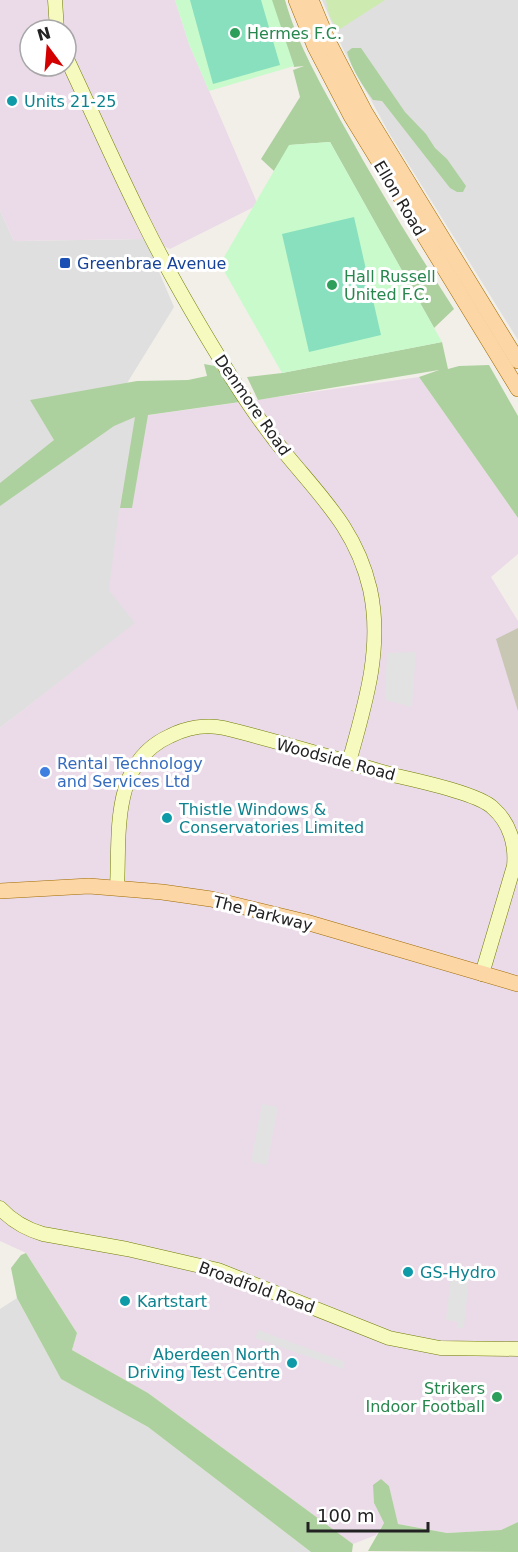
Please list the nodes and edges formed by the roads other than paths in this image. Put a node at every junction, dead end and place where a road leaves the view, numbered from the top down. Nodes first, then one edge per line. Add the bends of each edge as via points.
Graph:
1 (55, 0) edge
2 (296, 0) edge
3 (311, 0) edge
4 (56, 18) edge
5 (76, 78) edge
6 (518, 361) edge
7 (518, 389) edge
8 (349, 762) junction
9 (117, 888) junction
10 (0, 891) edge
11 (482, 974) junction
12 (518, 984) edge
13 (0, 1208) edge
14 (518, 1349) edge

1 - 4 street
2 - 7 main road, Ellon Road via 351,116
3 - 6 main road, Ellon Road via 365,112
5 - 8 street, Denmore Road via 143,222 204,333 269,432 335,512 357,552 369,588 375,632 369,688
8 - 9 street, Woodside Road via 217,726 193,728 164,738 141,758 126,781
8 - 11 street, Woodside Road via 485,802 506,822 514,849 514,866
9 - 10 main road, The Parkway
9 - 11 main road, The Parkway via 211,899 255,909
11 - 12 main road, The Parkway
13 - 14 street, Broadfold Road via 29,1230 218,1270 389,1338 440,1348

